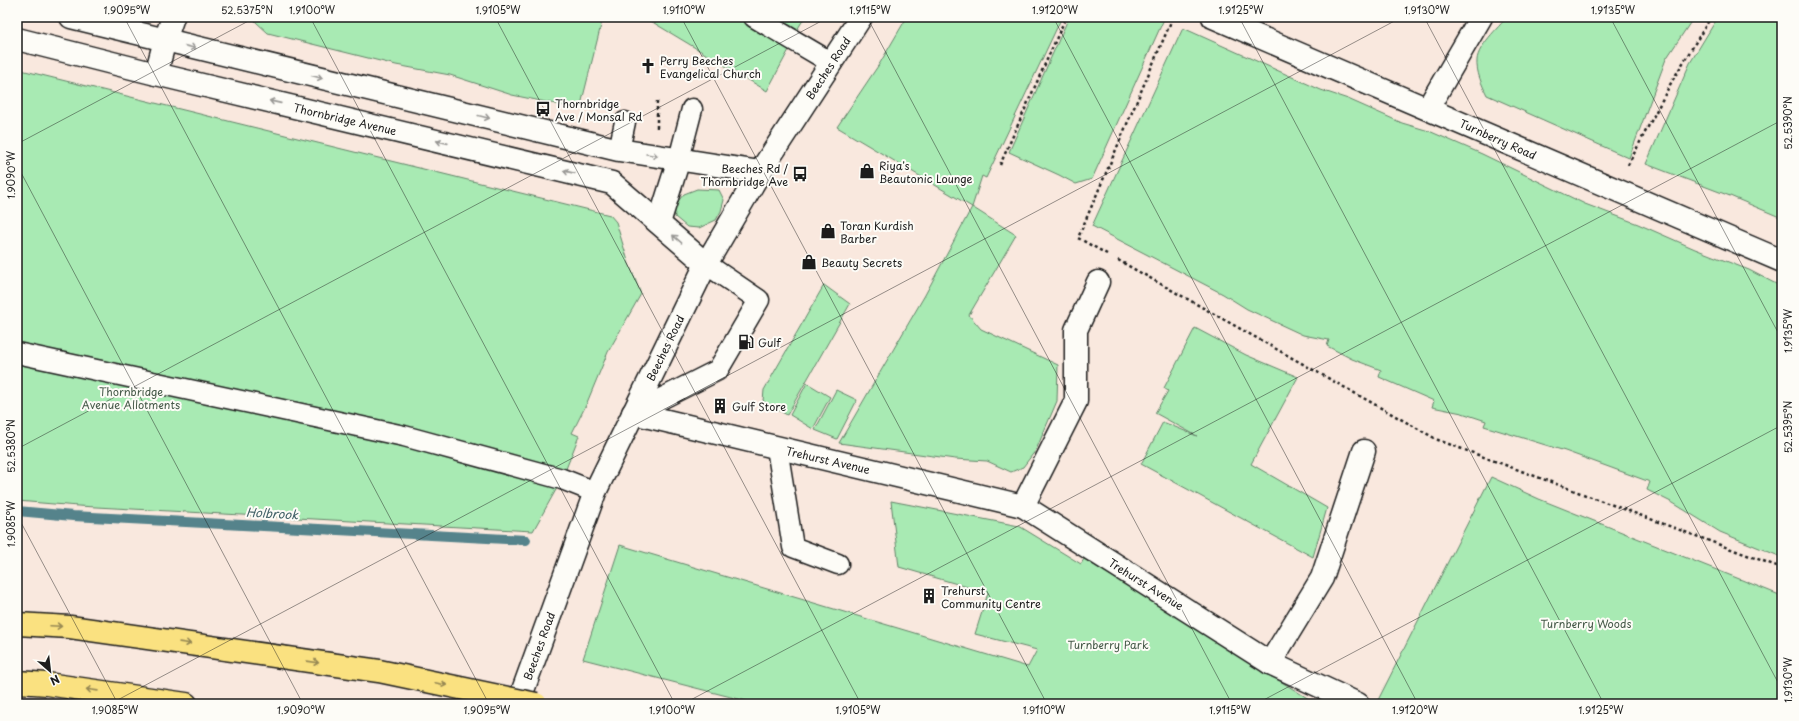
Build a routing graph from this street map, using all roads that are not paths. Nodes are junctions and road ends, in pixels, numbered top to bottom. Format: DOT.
graph roads {
  1 [pos="71,17"];
  2 [pos="174,17"];
  3 [pos="754,17"];
  4 [pos="861,17"];
  5 [pos="1214,17"];
  6 [pos="1481,17"];
  7 [pos="17,40"];
  8 [pos="164,40"];
  9 [pos="832,63"];
  10 [pos="156,74"];
  11 [pos="1428,108"];
  12 [pos="692,109"];
  13 [pos="625,122"];
  14 [pos="618,150"];
  15 [pos="679,159"];
  16 [pos="760,172"];
  17 [pos="659,223"];
  18 [pos="1782,261"];
  19 [pos="706,264"];
  20 [pos="1098,282"];
  21 [pos="17,354"];
  22 [pos="633,413"];
  23 [pos="777,448"];
  24 [pos="1364,451"];
  25 [pos="595,492"];
  26 [pos="1023,506"];
  27 [pos="838,564"];
  28 [pos="17,624"];
  29 [pos="1270,663"];
  30 [pos="17,682"];
  31 [pos="186,704"];
  32 [pos="518,704"];
  33 [pos="536,704"];
  34 [pos="1358,704"];
  1 -- 8 [label="street"];
  2 -- 8 [label="street"];
  3 -- 9 [label="lane"];
  4 -- 9 [label="street, Beeches Road"];
  5 -- 11 [label="street, Turnberry Road"];
  6 -- 11 [label="street"];
  7 -- 10 [label="street, Thornbridge Avenue"];
  8 -- 10 [label="street"];
  8 -- 14 [label="street, one-way"];
  9 -- 16 [label="street, Beeches Road"];
  17 -- 10 [label="street, Thornbridge Avenue, one-way"];
  11 -- 18 [label="street, Turnberry Road"];
  12 -- 15 [label="lane"];
  13 -- 14 [label="lane"];
  14 -- 15 [label="street, one-way"];
  15 -- 16 [label="street"];
  15 -- 17 [label="street"];
  16 -- 19 [label="street, Beeches Road"];
  19 -- 17 [label="street, Thornbridge Avenue, one-way"];
  19 -- 22 [label="street, Beeches Road"];
  19 -- 22 [label="lane"];
  20 -- 26 [label="street"];
  21 -- 25 [label="lane"];
  22 -- 23 [label="street, Trehurst Avenue"];
  22 -- 25 [label="street, Beeches Road"];
  23 -- 26 [label="street, Trehurst Avenue"];
  23 -- 27 [label="lane"];
  24 -- 29 [label="street"];
  25 -- 32 [label="street, Beeches Road"];
  26 -- 29 [label="street, Trehurst Avenue"];
  28 -- 33 [label="highway, one-way, bridge"];
  29 -- 34 [label="street, Trehurst Avenue"];
  31 -- 30 [label="highway, one-way"];
}
